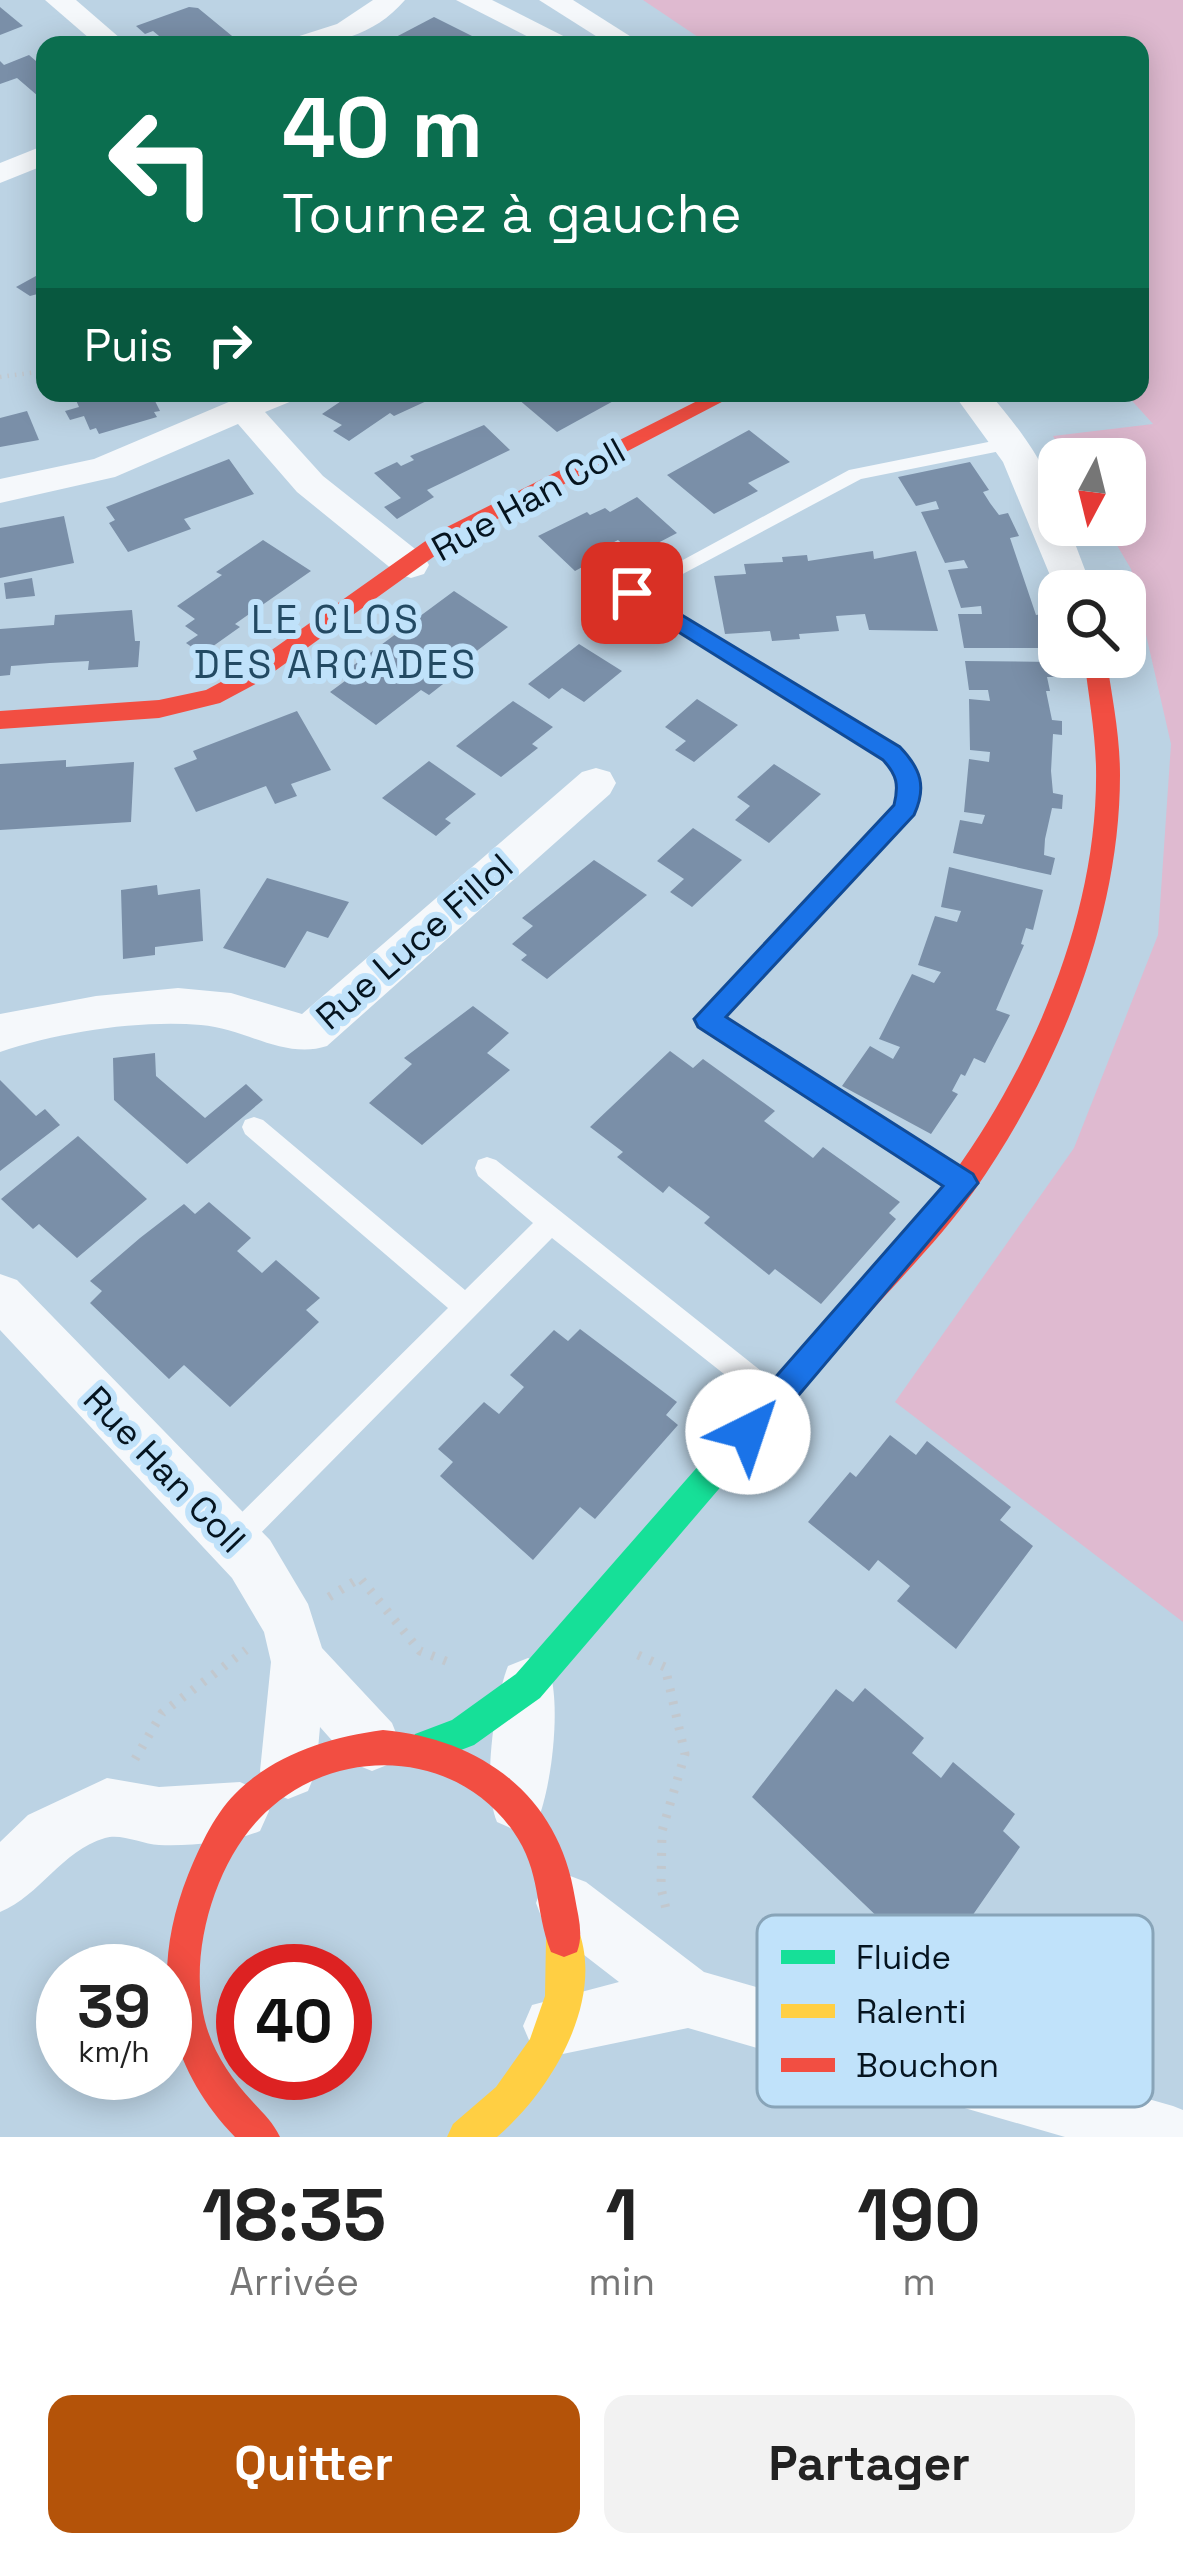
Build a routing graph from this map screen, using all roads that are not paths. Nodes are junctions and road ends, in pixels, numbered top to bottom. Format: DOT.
graph roads {
  1 [pos="59,0"];
  2 [pos="391,0"];
  3 [pos="470,0"];
  4 [pos="553,0"];
  5 [pos="103,36"];
  6 [pos="328,36"];
  7 [pos="548,36"];
  8 [pos="615,36"];
  9 [pos="36,158"];
  10 [pos="0,175"];
  11 [pos="261,402"];
  12 [pos="711,402"];
  13 [pos="978,402"];
  14 [pos="244,410"];
  15 [pos="1013,443"];
  16 [pos="0,491"];
  17 [pos="411,565"];
  18 [pos="1068,570"];
  19 [pos="1096,678"];
  20 [pos="0,720"];
  21 [pos="596,783"];
  22 [pos="0,1034"];
  23 [pos="254,1127"];
  24 [pos="487,1168"];
  25 [pos="963,1183"];
  26 [pos="551,1222"];
  27 [pos="0,1296"];
  28 [pos="466,1307"];
  29 [pos="776,1399"];
  30 [pos="233,1541"];
  31 [pos="298,1662"];
  32 [pos="528,1686"];
  33 [pos="372,1743"];
  34 [pos="427,1746"];
  35 [pos="288,1771"];
  36 [pos="517,1802"];
  37 [pos="240,1811"];
  38 [pos="159,1816"];
  39 [pos="0,1883"];
  40 [pos="190,1899"];
  41 [pos="565,1903"];
  42 [pos="688,1998"];
  43 [pos="757,2018"];
  44 [pos="554,2026"];
  45 [pos="1068,2107"];
  46 [pos="261,2137"];
  47 [pos="466,2137"];
  48 [pos="1173,2137"];
  1 -- 5 [label="street"];
  2 -- 6 [label="street"];
  3 -- 7 [label="street"];
  4 -- 8 [label="street"];
  9 -- 10 [label="street"];
  11 -- 14 [label="street"];
  12 -- 17 [label="street, Rue Han Coll"];
  13 -- 15 [label="street"];
  14 -- 16 [label="street"];
  14 -- 17 [label="street"];
  15 -- 18 [label="street"];
  15 -- 25 [label="lane"];
  17 -- 20 [label="street, Rue Han Coll"];
  19 -- 25 [label="street"];
  21 -- 22 [label="street, Rue Luce Fillol"];
  23 -- 28 [label="lane"];
  24 -- 26 [label="lane"];
  25 -- 29 [label="street"];
  26 -- 28 [label="lane"];
  26 -- 29 [label="lane"];
  27 -- 30 [label="street, Rue Han Coll"];
  28 -- 30 [label="lane"];
  29 -- 32 [label="street"];
  30 -- 31 [label="street, Rue Han Coll"];
  31 -- 33 [label="street, Rue Han Coll"];
  31 -- 35 [label="street, Rue Han Coll"];
  32 -- 34 [label="street"];
  32 -- 36 [label="street"];
  33 -- 34 [label="street"];
  33 -- 35 [label="street"];
  34 -- 36 [label="street"];
  35 -- 37 [label="street"];
  36 -- 41 [label="street"];
  37 -- 38 [label="street"];
  37 -- 40 [label="street"];
  38 -- 39 [label="street"];
  38 -- 40 [label="street"];
  40 -- 46 [label="street"];
  41 -- 42 [label="street"];
  41 -- 44 [label="street"];
  42 -- 43 [label="street"];
  42 -- 44 [label="street"];
  44 -- 47 [label="street"];
  45 -- 48 [label="street"];
}
